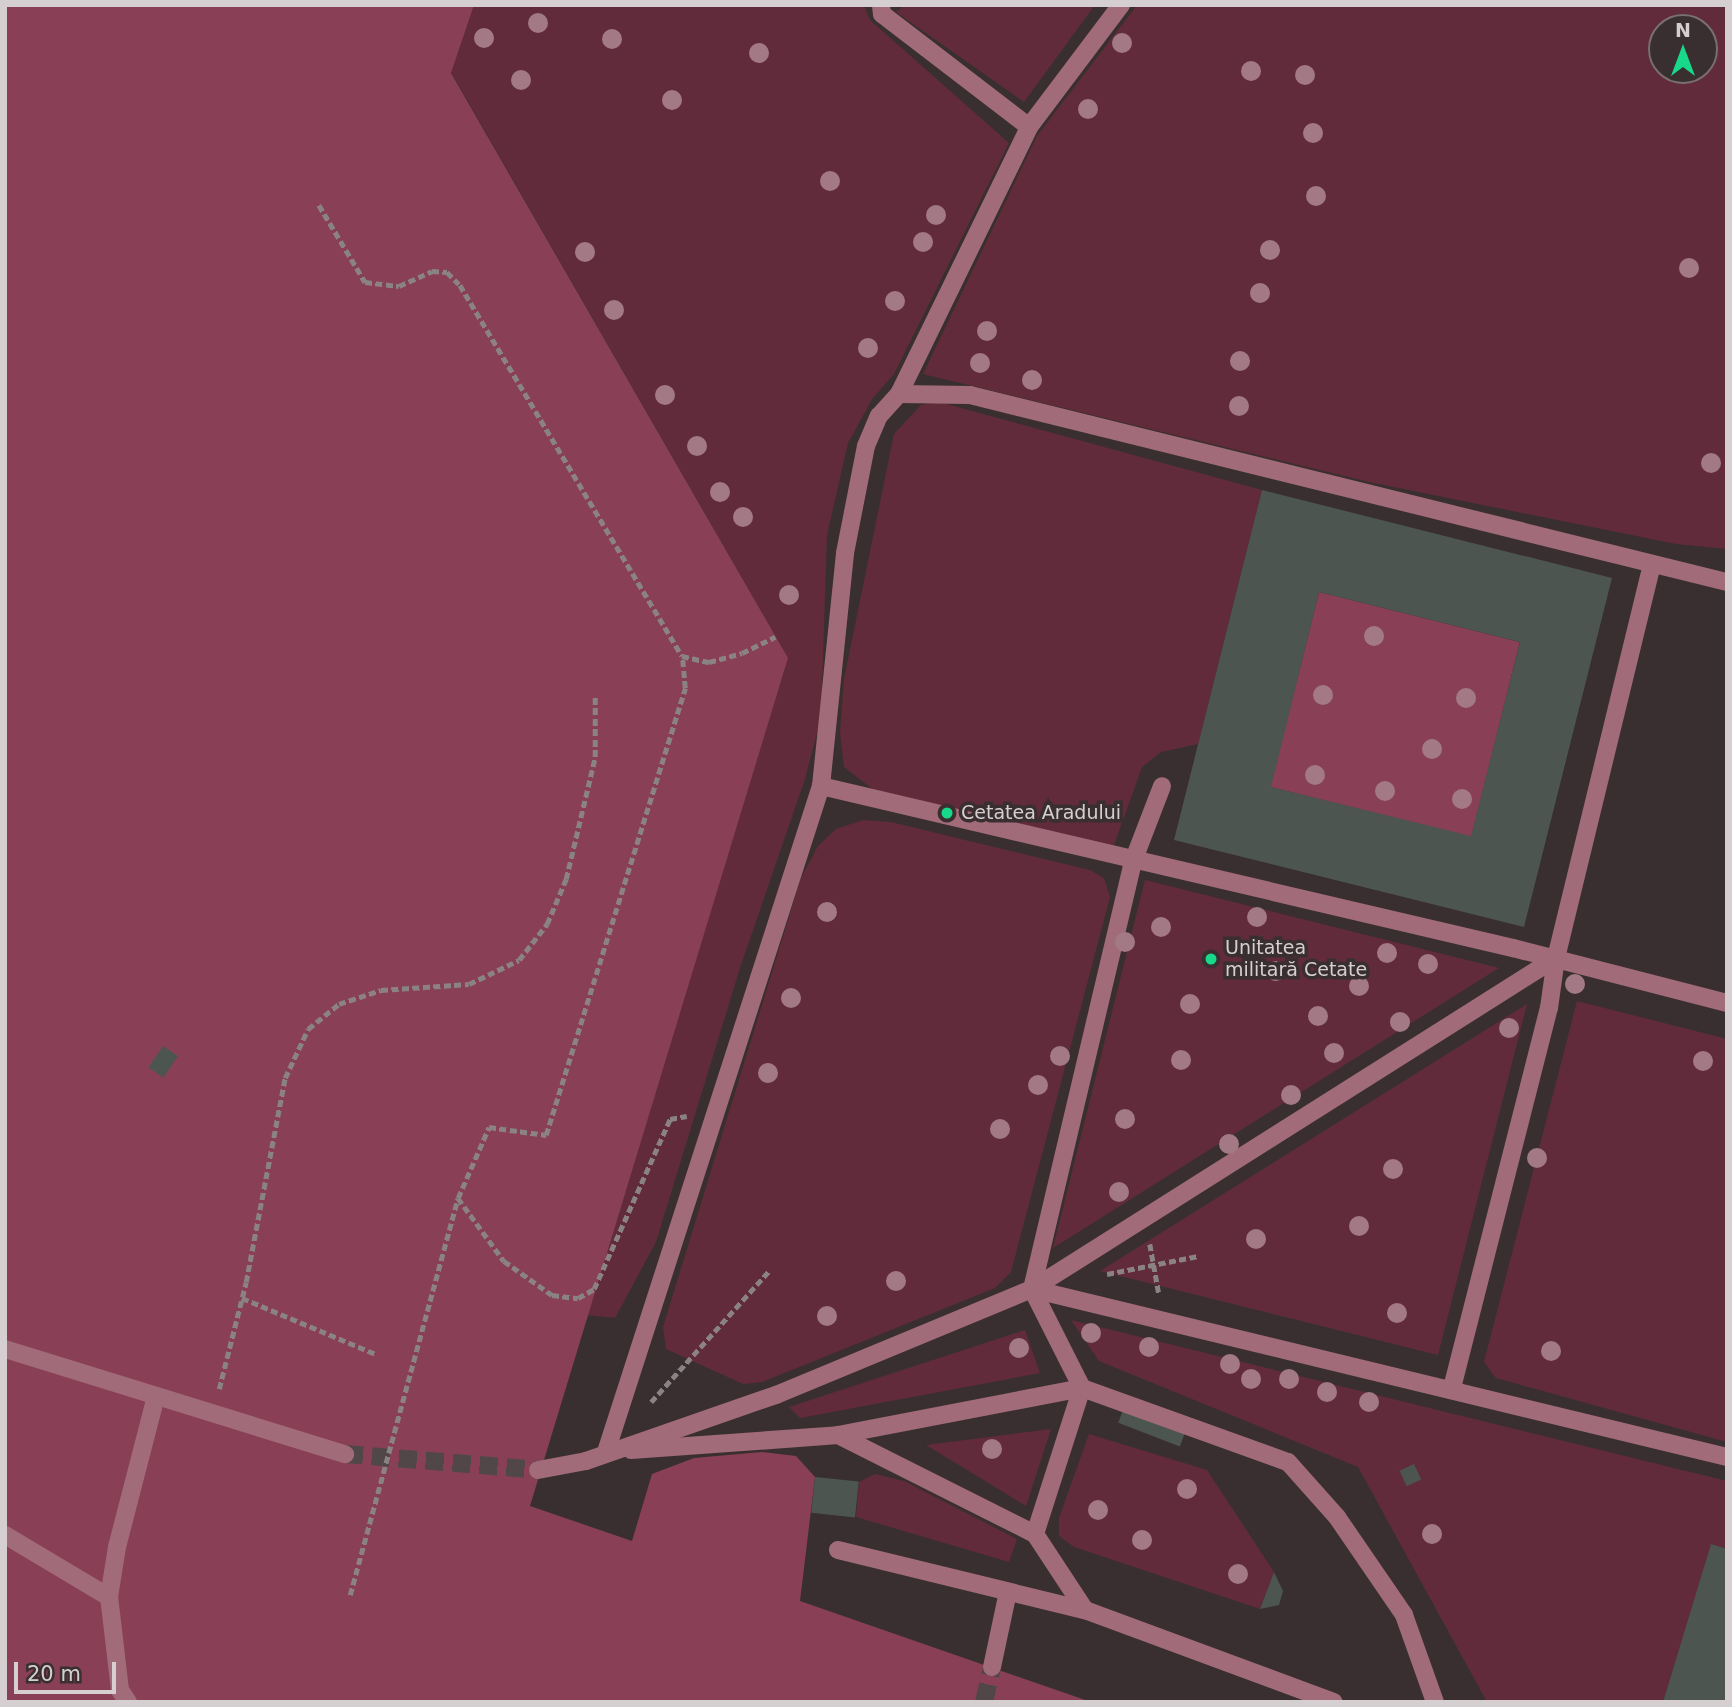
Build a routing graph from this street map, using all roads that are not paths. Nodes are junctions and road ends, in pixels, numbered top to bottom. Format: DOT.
graph roads {
  1 [pos="881,5"];
  2 [pos="1121,5"];
  3 [pos="1028,127"];
  4 [pos="899,394"];
  5 [pos="1652,565"];
  6 [pos="1727,582"];
  7 [pos="821,786"];
  8 [pos="1162,786"];
  9 [pos="1134,859"];
  10 [pos="1556,958"];
  11 [pos="1727,1003"];
  12 [pos="1032,1289"];
  13 [pos="5,1349"];
  14 [pos="1082,1388"];
  15 [pos="1452,1388"];
  16 [pos="156,1396"];
  17 [pos="838,1435"];
  18 [pos="606,1452"];
  19 [pos="345,1454"];
  20 [pos="1727,1457"];
  21 [pos="538,1470"];
  22 [pos="1035,1534"];
  23 [pos="5,1535"];
  24 [pos="838,1550"];
  25 [pos="1008,1592"];
  26 [pos="109,1597"];
  27 [pos="1085,1610"];
  28 [pos="992,1667"];
  29 [pos="128,1702"];
  30 [pos="1334,1702"];
  31 [pos="1434,1702"];
  1 -- 3 [label="lane"];
  2 -- 3 [label="lane"];
  3 -- 4 [label="lane"];
  4 -- 5 [label="lane"];
  4 -- 7 [label="lane"];
  5 -- 6 [label="lane"];
  5 -- 10 [label="lane"];
  7 -- 9 [label="lane"];
  7 -- 18 [label="lane"];
  8 -- 9 [label="lane"];
  9 -- 10 [label="lane"];
  9 -- 12 [label="lane"];
  10 -- 11 [label="lane"];
  10 -- 12 [label="lane"];
  10 -- 15 [label="lane"];
  12 -- 14 [label="lane"];
  12 -- 15 [label="lane"];
  12 -- 18 [label="lane"];
  13 -- 16 [label="lane"];
  14 -- 17 [label="lane"];
  14 -- 22 [label="lane"];
  14 -- 31 [label="lane"];
  15 -- 20 [label="lane"];
  16 -- 19 [label="lane"];
  16 -- 26 [label="lane"];
  17 -- 18 [label="lane"];
  17 -- 22 [label="lane"];
  18 -- 21 [label="lane"];
  22 -- 27 [label="lane"];
  23 -- 26 [label="lane"];
  24 -- 25 [label="lane"];
  25 -- 27 [label="lane"];
  25 -- 28 [label="lane"];
  26 -- 29 [label="lane"];
  27 -- 30 [label="lane"];
}
